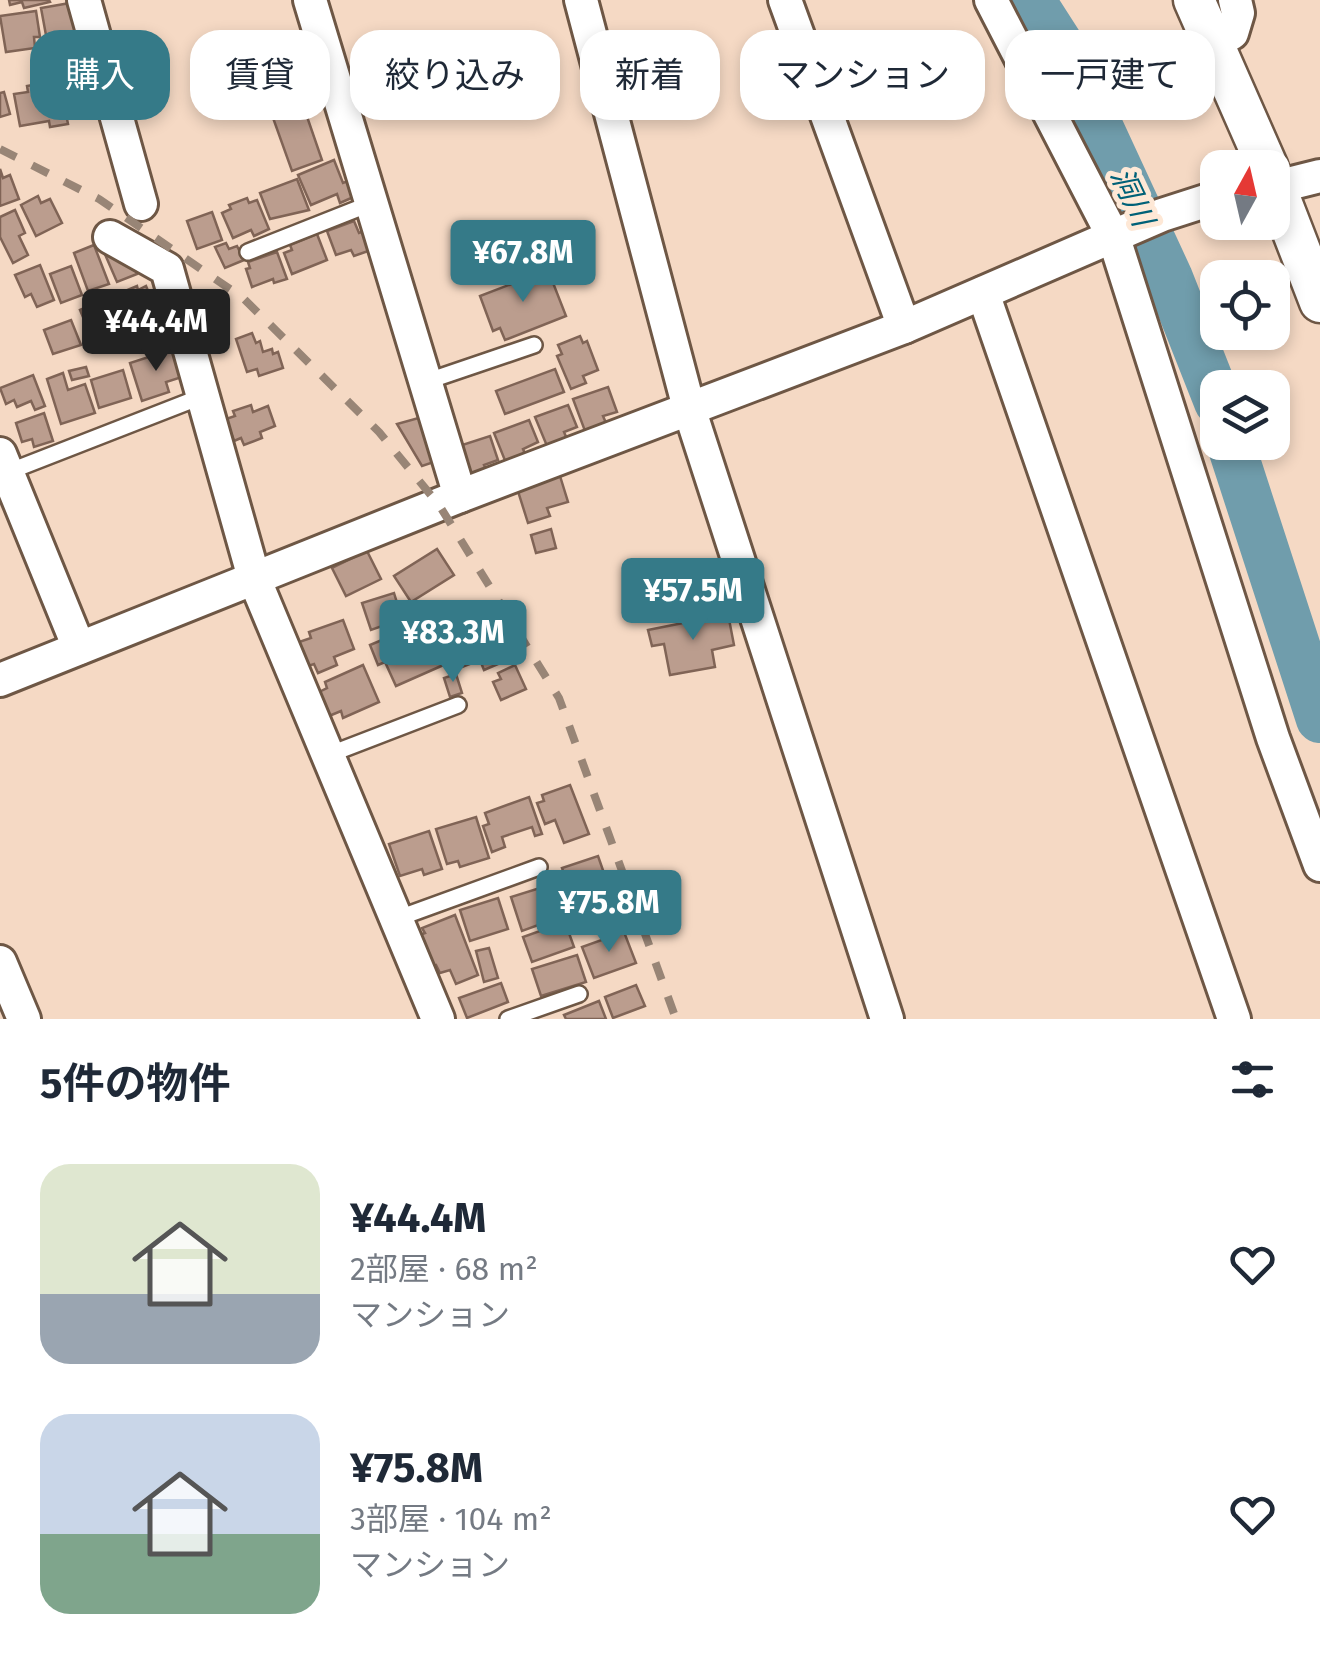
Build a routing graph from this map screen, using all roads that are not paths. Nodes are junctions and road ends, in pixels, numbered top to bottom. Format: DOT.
graph roads {
  1 [pos="84,0"];
  2 [pos="310,0"];
  3 [pos="580,0"];
  4 [pos="785,0"];
  5 [pos="991,0"];
  6 [pos="1194,0"];
  7 [pos="1236,0"];
  8 [pos="1207,30"];
  9 [pos="1215,42"];
  10 [pos="1215,48"];
  11 [pos="1260,150"];
  12 [pos="1320,176"];
  13 [pos="1290,177"];
  14 [pos="372,203"];
  15 [pos="1200,203"];
  16 [pos="141,204"];
  17 [pos="1290,224"];
  18 [pos="1119,235"];
  19 [pos="110,236"];
  20 [pos="248,252"];
  21 [pos="983,293"];
  22 [pos="1320,302"];
  23 [pos="904,326"];
  24 [pos="534,345"];
  25 [pos="425,382"];
  26 [pos="203,396"];
  27 [pos="690,408"];
  28 [pos="4,463"];
  29 [pos="460,496"];
  30 [pos="254,578"];
  31 [pos="78,648"];
  32 [pos="0,680"];
  33 [pos="458,705"];
  34 [pos="328,755"];
  35 [pos="1320,865"];
  36 [pos="539,867"];
  37 [pos="396,919"];
  38 [pos="0,962"];
  39 [pos="579,994"];
  40 [pos="24,1019"];
  41 [pos="438,1019"];
  42 [pos="508,1019"];
  43 [pos="887,1019"];
  44 [pos="1234,1019"];
  1 -- 16 [label="street"];
  2 -- 14 [label="street"];
  3 -- 27 [label="street"];
  4 -- 23 [label="street"];
  5 -- 18 [label="street"];
  6 -- 8 [label="street"];
  7 -- 9 [label="street"];
  10 -- 11 [label="street"];
  12 -- 13 [label="street"];
  14 -- 20 [label="lane"];
  14 -- 25 [label="street"];
  15 -- 18 [label="street"];
  17 -- 22 [label="street"];
  18 -- 21 [label="street"];
  18 -- 35 [label="street"];
  19 -- 26 [label="street"];
  21 -- 23 [label="street"];
  21 -- 44 [label="street"];
  23 -- 27 [label="street"];
  24 -- 25 [label="lane"];
  25 -- 29 [label="street"];
  26 -- 28 [label="lane"];
  26 -- 30 [label="street"];
  27 -- 29 [label="street"];
  27 -- 43 [label="street"];
  28 -- 31 [label="street"];
  29 -- 30 [label="street"];
  30 -- 31 [label="street"];
  30 -- 34 [label="street"];
  31 -- 32 [label="street"];
  33 -- 34 [label="lane"];
  34 -- 37 [label="street"];
  36 -- 37 [label="lane"];
  37 -- 41 [label="street"];
  38 -- 40 [label="street"];
  39 -- 42 [label="lane"];
}
